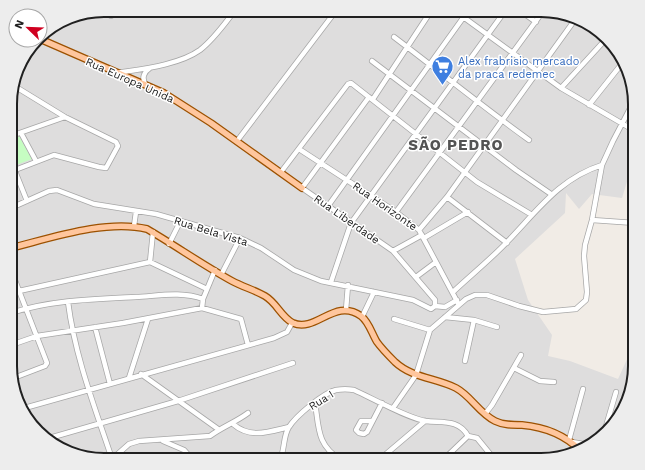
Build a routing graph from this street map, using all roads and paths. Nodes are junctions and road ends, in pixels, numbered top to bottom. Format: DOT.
graph roads {
  1 [pos="230,17"];
  2 [pos="331,17"];
  3 [pos="427,17"];
  4 [pos="464,17"];
  5 [pos="501,17"];
  6 [pos="529,17"];
  7 [pos="539,17"];
  8 [pos="536,22"];
  9 [pos="572,23"];
  10 [pos="488,34"];
  11 [pos="394,37"];
  12 [pos="602,43"];
  13 [pos="48,44"];
  14 [pos="407,47"];
  15 [pos="512,52"];
  16 [pos="372,61"];
  17 [pos="429,63"];
  18 [pos="150,67"];
  19 [pos="619,67"];
  20 [pos="537,72"];
  21 [pos="116,73"];
  22 [pos="389,73"];
  23 [pos="453,83"];
  24 [pos="147,86"];
  25 [pos="561,88"];
  26 [pos="19,89"];
  27 [pos="412,90"];
  28 [pos="371,98"];
  29 [pos="476,102"];
  30 [pos="588,105"];
  31 [pos="435,108"];
  32 [pos="628,112"];
  33 [pos="392,116"];
  34 [pos="65,117"];
  35 [pos="502,120"];
  36 [pos="621,124"];
  37 [pos="459,126"];
  38 [pos="628,127"];
  39 [pos="21,133"];
  40 [pos="416,133"];
  41 [pos="17,134"];
  42 [pos="529,140"];
  43 [pos="237,141"];
  44 [pos="484,146"];
  45 [pos="299,149"];
  46 [pos="441,152"];
  47 [pos="36,161"];
  48 [pos="320,164"];
  49 [pos="602,165"];
  50 [pos="17,169"];
  51 [pos="465,171"];
  52 [pos="281,172"];
  53 [pos="17,175"];
  54 [pos="346,179"];
  55 [pos="302,188"];
  56 [pos="552,194"];
  57 [pos="370,195"];
  58 [pos="448,197"];
  59 [pos="27,201"];
  60 [pos="17,205"];
  61 [pos="328,206"];
  62 [pos="136,212"];
  63 [pos="396,212"];
  64 [pos="468,212"];
  65 [pos="532,215"];
  66 [pos="592,220"];
  67 [pos="180,222"];
  68 [pos="351,223"];
  69 [pos="628,223"];
  70 [pos="134,226"];
  71 [pos="419,230"];
  72 [pos="153,232"];
  73 [pos="423,236"];
  74 [pos="240,238"];
  75 [pos="507,243"];
  76 [pos="169,244"];
  77 [pos="17,247"];
  78 [pos="393,251"];
  79 [pos="150,262"];
  80 [pos="436,262"];
  81 [pos="215,270"];
  82 [pos="222,274"];
  83 [pos="416,277"];
  84 [pos="330,282"];
  85 [pos="348,285"];
  86 [pos="17,286"];
  87 [pos="207,289"];
  88 [pos="19,291"];
  89 [pos="374,292"];
  90 [pos="453,292"];
  91 [pos="203,299"];
  92 [pos="457,300"];
  93 [pos="68,302"];
  94 [pos="459,305"];
  95 [pos="435,306"];
  96 [pos="26,308"];
  97 [pos="202,308"];
  98 [pos="346,310"];
  99 [pos="17,311"];
  100 [pos="362,317"];
  101 [pos="445,317"];
  102 [pos="148,319"];
  103 [pos="394,319"];
  104 [pos="474,320"];
  105 [pos="292,322"];
  106 [pos="95,327"];
  107 [pos="497,327"];
  108 [pos="72,330"];
  109 [pos="430,330"];
  110 [pos="37,336"];
  111 [pos="17,344"];
  112 [pos="248,345"];
  113 [pos="521,355"];
  114 [pos="465,361"];
  115 [pos="293,363"];
  116 [pos="514,368"];
  117 [pos="141,374"];
  118 [pos="416,375"];
  119 [pos="18,376"];
  120 [pos="129,378"];
  121 [pos="554,382"];
  122 [pos="110,384"];
  123 [pos="583,389"];
  124 [pos="89,390"];
  125 [pos="616,392"];
  126 [pos="178,401"];
  127 [pos="315,402"];
  128 [pos="382,403"];
  129 [pos="28,407"];
  130 [pos="393,408"];
  131 [pos="248,413"];
  132 [pos="485,414"];
  133 [pos="372,421"];
  134 [pos="425,421"];
  135 [pos="607,422"];
  136 [pos="100,423"];
  137 [pos="233,424"];
  138 [pos="289,427"];
  139 [pos="218,429"];
  140 [pos="468,436"];
  141 [pos="54,437"];
  142 [pos="161,440"];
  143 [pos="570,441"];
  144 [pos="580,443"];
  145 [pos="575,446"];
  146 [pos="109,453"];
  147 [pos="119,453"];
  148 [pos="187,453"];
  149 [pos="282,453"];
  150 [pos="331,453"];
  151 [pos="387,453"];
  152 [pos="450,453"];
  153 [pos="489,453"];
  1 -- 18 [label="street"];
  2 -- 43 [label="street"];
  3 -- 14 [label="street"];
  4 -- 10 [label="street"];
  4 -- 17 [label="street"];
  5 -- 10 [label="street"];
  6 -- 8 [label="street"];
  7 -- 8 [label="street"];
  8 -- 15 [label="street"];
  9 -- 20 [label="street"];
  10 -- 15 [label="street"];
  10 -- 23 [label="street"];
  11 -- 14 [label="street"];
  12 -- 25 [label="street"];
  13 -- 21 [label="main road, Rua Europa Unida"];
  14 -- 17 [label="street"];
  14 -- 22 [label="street"];
  15 -- 20 [label="street"];
  15 -- 29 [label="street"];
  16 -- 22 [label="street"];
  17 -- 23 [label="street"];
  17 -- 27 [label="street"];
  18 -- 21 [label="street"];
  18 -- 24 [label="street"];
  19 -- 30 [label="street"];
  20 -- 25 [label="street"];
  20 -- 35 [label="street"];
  21 -- 24 [label="main road, Rua Europa Unida"];
  22 -- 27 [label="street"];
  22 -- 28 [label="street"];
  23 -- 29 [label="street"];
  23 -- 31 [label="street"];
  24 -- 43 [label="main road, Rua Europa Unida"];
  25 -- 30 [label="street"];
  26 -- 34 [label="street"];
  27 -- 31 [label="street"];
  27 -- 33 [label="street"];
  28 -- 33 [label="street"];
  28 -- 45 [label="street"];
  28 -- 48 [label="street"];
  29 -- 35 [label="street"];
  29 -- 37 [label="street"];
  30 -- 36 [label="street"];
  31 -- 37 [label="street"];
  31 -- 40 [label="street"];
  32 -- 36 [label="street"];
  33 -- 40 [label="street"];
  33 -- 54 [label="street"];
  34 -- 39 [label="street"];
  34 -- 47 [label="street"];
  35 -- 42 [label="street"];
  35 -- 44 [label="street"];
  36 -- 38 [label="street"];
  36 -- 49 [label="street"];
  37 -- 44 [label="street"];
  37 -- 46 [label="street"];
  39 -- 41 [label="street"];
  39 -- 47 [label="street"];
  40 -- 46 [label="street"];
  40 -- 57 [label="street"];
  43 -- 52 [label="main road, Rua Liberdade"];
  44 -- 51 [label="street"];
  44 -- 56 [label="street"];
  45 -- 48 [label="street, Rua Horizonte"];
  45 -- 52 [label="street"];
  46 -- 51 [label="street"];
  46 -- 63 [label="street"];
  47 -- 50 [label="street"];
  48 -- 54 [label="street, Rua Horizonte"];
  48 -- 55 [label="street"];
  49 -- 56 [label="street"];
  49 -- 66 [label="street"];
  51 -- 58 [label="street"];
  51 -- 65 [label="street"];
  52 -- 55 [label="main road, Rua Liberdade"];
  53 -- 59 [label="street"];
  54 -- 57 [label="street, Rua Horizonte"];
  54 -- 61 [label="street"];
  55 -- 61 [label="street, Rua Liberdade"];
  56 -- 65 [label="street"];
  57 -- 63 [label="street, Rua Horizonte"];
  57 -- 68 [label="street"];
  58 -- 64 [label="street"];
  58 -- 71 [label="street"];
  59 -- 60 [label="street, Rua Bela Vista"];
  59 -- 62 [label="street, Rua Bela Vista"];
  61 -- 68 [label="street, Rua Liberdade"];
  62 -- 67 [label="street, Rua Bela Vista"];
  62 -- 70 [label="street"];
  63 -- 71 [label="street, Rua Horizonte"];
  64 -- 73 [label="street"];
  64 -- 75 [label="street"];
  65 -- 75 [label="street"];
  66 -- 69 [label="street"];
  66 -- 94 [label="street"];
  67 -- 74 [label="street, Rua Bela Vista"];
  67 -- 76 [label="street"];
  68 -- 78 [label="street, Rua Liberdade"];
  68 -- 84 [label="street"];
  70 -- 72 [label="main road"];
  70 -- 77 [label="main road"];
  71 -- 73 [label="street, Rua Horizonte"];
  72 -- 76 [label="main road"];
  72 -- 79 [label="street"];
  73 -- 78 [label="street"];
  73 -- 80 [label="street, Rua Horizonte"];
  74 -- 82 [label="street"];
  74 -- 84 [label="street, Rua Bela Vista"];
  75 -- 90 [label="street"];
  76 -- 81 [label="main road"];
  78 -- 83 [label="street, Rua Liberdade"];
  79 -- 87 [label="street"];
  79 -- 88 [label="street"];
  80 -- 83 [label="street"];
  80 -- 90 [label="street, Rua Horizonte"];
  81 -- 82 [label="main road"];
  81 -- 87 [label="street"];
  82 -- 105 [label="main road"];
  83 -- 95 [label="street, Rua Liberdade"];
  84 -- 85 [label="street, Rua Bela Vista"];
  85 -- 89 [label="street, Rua Bela Vista"];
  85 -- 98 [label="street"];
  86 -- 88 [label="street"];
  87 -- 91 [label="street"];
  88 -- 96 [label="street"];
  89 -- 95 [label="street, Rua Bela Vista"];
  89 -- 100 [label="street"];
  90 -- 92 [label="street, Rua Horizonte"];
  91 -- 93 [label="street"];
  91 -- 97 [label="street"];
  92 -- 94 [label="street, Rua Horizonte"];
  92 -- 95 [label="street"];
  93 -- 96 [label="street"];
  93 -- 108 [label="street"];
  94 -- 101 [label="street"];
  96 -- 99 [label="street"];
  96 -- 110 [label="street"];
  97 -- 102 [label="street"];
  97 -- 112 [label="street"];
  98 -- 100 [label="main road"];
  98 -- 105 [label="main road"];
  100 -- 118 [label="main road"];
  101 -- 104 [label="street"];
  101 -- 109 [label="street"];
  102 -- 106 [label="street"];
  102 -- 120 [label="street"];
  103 -- 109 [label="street"];
  104 -- 107 [label="street"];
  104 -- 114 [label="street"];
  105 -- 112 [label="street"];
  106 -- 108 [label="street"];
  106 -- 122 [label="street"];
  108 -- 110 [label="street"];
  108 -- 124 [label="street"];
  109 -- 118 [label="street"];
  110 -- 111 [label="street"];
  110 -- 119 [label="street"];
  112 -- 117 [label="street"];
  113 -- 116 [label="street"];
  115 -- 126 [label="street"];
  116 -- 121 [label="street"];
  116 -- 132 [label="street"];
  117 -- 120 [label="street"];
  117 -- 126 [label="street"];
  118 -- 130 [label="street"];
  118 -- 132 [label="main road"];
  120 -- 122 [label="street"];
  122 -- 124 [label="street"];
  123 -- 143 [label="street"];
  124 -- 129 [label="street"];
  124 -- 136 [label="street"];
  125 -- 135 [label="street"];
  126 -- 136 [label="street"];
  126 -- 139 [label="street"];
  127 -- 128 [label="street, Rua I"];
  127 -- 138 [label="street, Rua I"];
  127 -- 150 [label="street"];
  128 -- 130 [label="street, Rua I"];
  128 -- 133 [label="street"];
  130 -- 134 [label="street, Rua I"];
  131 -- 137 [label="street"];
  132 -- 143 [label="main road"];
  134 -- 140 [label="street, Rua I"];
  134 -- 151 [label="street"];
  136 -- 141 [label="street"];
  136 -- 146 [label="street"];
  137 -- 138 [label="street"];
  137 -- 139 [label="street"];
  138 -- 149 [label="street"];
  139 -- 142 [label="street"];
  140 -- 152 [label="street"];
  140 -- 153 [label="street, Rua I"];
  142 -- 147 [label="street"];
  142 -- 148 [label="street"];
  143 -- 144 [label="street"];
  143 -- 145 [label="main road"];
}
